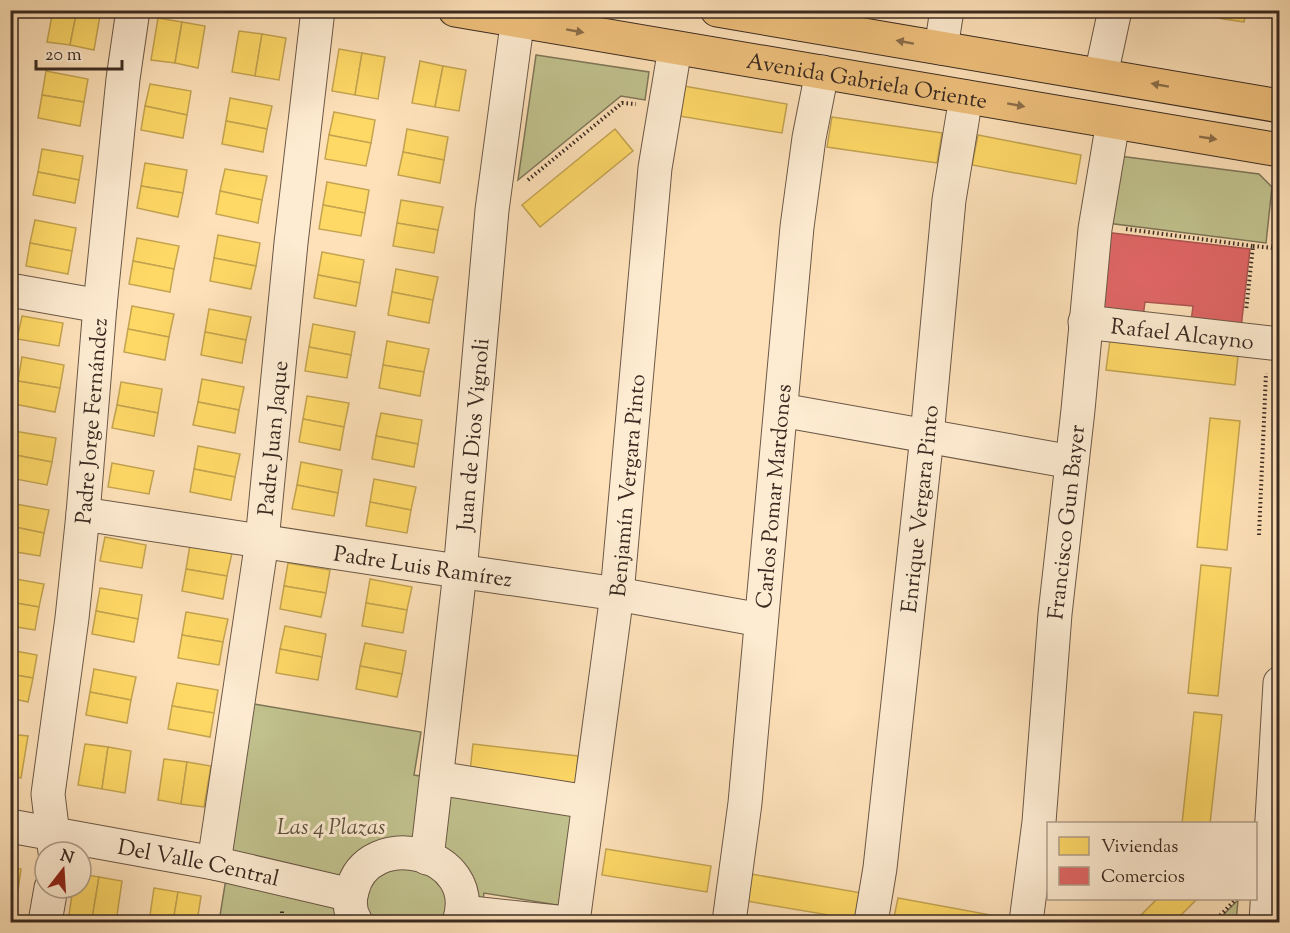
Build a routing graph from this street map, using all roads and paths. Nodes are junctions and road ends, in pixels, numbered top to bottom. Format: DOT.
graph roads {
  1 [pos="133,10"];
  2 [pos="318,10"];
  3 [pos="455,10"];
  4 [pos="717,10"];
  5 [pos="947,10"];
  6 [pos="1115,10"];
  7 [pos="518,16"];
  8 [pos="778,16"];
  9 [pos="675,48"];
  10 [pos="941,48"];
  11 [pos="822,72"];
  12 [pos="1101,75"];
  13 [pos="966,97"];
  14 [pos="1280,106"];
  15 [pos="664,108"];
  16 [pos="1113,122"];
  17 [pos="1279,166"];
  18 [pos="492,210"];
  19 [pos="1253,246"];
  20 [pos="10,290"];
  21 [pos="100,306"];
  22 [pos="1085,322"];
  23 [pos="1280,344"];
  24 [pos="781,410"];
  25 [pos="927,436"];
  26 [pos="1072,462"];
  27 [pos="83,514"];
  28 [pos="262,541"];
  29 [pos="460,572"];
  30 [pos="617,594"];
  31 [pos="761,620"];
  32 [pos="1280,683"];
  33 [pos="1277,757"];
  34 [pos="437,778"];
  35 [pos="588,802"];
  36 [pos="10,826"];
  37 [pos="46,840"];
  38 [pos="54,840"];
  39 [pos="93,848"];
  40 [pos="428,858"];
  41 [pos="214,863"];
  42 [pos="49,900"];
  43 [pos="1235,900"];
  44 [pos="353,909"];
  45 [pos="461,917"];
  46 [pos="45,922"];
  47 [pos="556,922"];
  48 [pos="573,922"];
  49 [pos="729,922"];
  50 [pos="871,922"];
  51 [pos="1026,922"];
  52 [pos="1214,922"];
  53 [pos="1266,922"];
  1 -- 21 [label="street, Padre Jorge Fernández"];
  2 -- 28 [label="street, Padre Juan Jaque"];
  3 -- 7 [label="main road, Avenida Gabriela Oriente"];
  4 -- 8 [label="main road, Avenida Gabriela Oriente"];
  5 -- 10 [label="street"];
  6 -- 12 [label="street"];
  7 -- 9 [label="main road, Avenida Gabriela Oriente, one-way"];
  7 -- 18 [label="street, Juan de Dios Vignoli"];
  10 -- 8 [label="main road, Avenida Gabriela Oriente, one-way"];
  9 -- 11 [label="main road, Avenida Gabriela Oriente"];
  9 -- 15 [label="street, Benjamín Vergara Pinto"];
  10 -- 12 [label="main road, Avenida Gabriela Oriente"];
  11 -- 13 [label="main road, Avenida Gabriela Oriente"];
  11 -- 24 [label="street, Carlos Pomar Mardones"];
  14 -- 12 [label="main road, Avenida Gabriela Oriente, one-way"];
  13 -- 16 [label="main road, Avenida Gabriela Oriente, one-way"];
  13 -- 25 [label="street, Enrique Vergara Pinto"];
  15 -- 18 [label="path"];
  15 -- 30 [label="street, Benjamín Vergara Pinto"];
  16 -- 17 [label="main road, Avenida Gabriela Oriente, one-way"];
  16 -- 22 [label="street, Francisco Gun Bayer"];
  17 -- 19 [label="path"];
  18 -- 29 [label="street, Juan de Dios Vignoli"];
  20 -- 21 [label="street"];
  21 -- 27 [label="street, Padre Jorge Fernández"];
  22 -- 23 [label="street, Rafael Alcayno"];
  22 -- 26 [label="street, Francisco Gun Bayer"];
  24 -- 25 [label="street"];
  24 -- 31 [label="street, Carlos Pomar Mardones"];
  25 -- 26 [label="street"];
  25 -- 50 [label="street, Enrique Vergara Pinto"];
  26 -- 51 [label="street, Francisco Gun Bayer"];
  27 -- 28 [label="street, Padre Luis Ramírez"];
  27 -- 38 [label="street, Padre Jorge Fernández"];
  28 -- 29 [label="street, Padre Luis Ramírez"];
  28 -- 41 [label="street, Padre Juan Jaque"];
  29 -- 30 [label="street, Padre Luis Ramírez"];
  29 -- 34 [label="street, Juan de Dios Vignoli"];
  30 -- 31 [label="street, Padre Luis Ramírez"];
  30 -- 35 [label="street, Benjamín Vergara Pinto"];
  31 -- 49 [label="street, Carlos Pomar Mardones"];
  32 -- 33 [label="street"];
  33 -- 53 [label="street"];
  34 -- 35 [label="street"];
  34 -- 40 [label="street, Juan de Dios Vignoli"];
  35 -- 48 [label="street, Benjamín Vergara Pinto"];
  36 -- 37 [label="street, Del Valle Central"];
  39 -- 41 [label="street, Del Valle Central"];
  40 -- 44 [label="street"];
  40 -- 45 [label="street"];
  41 -- 44 [label="street, Del Valle Central"];
  42 -- 46 [label="street"];
  43 -- 52 [label="path"];
  45 -- 47 [label="street"];
}
